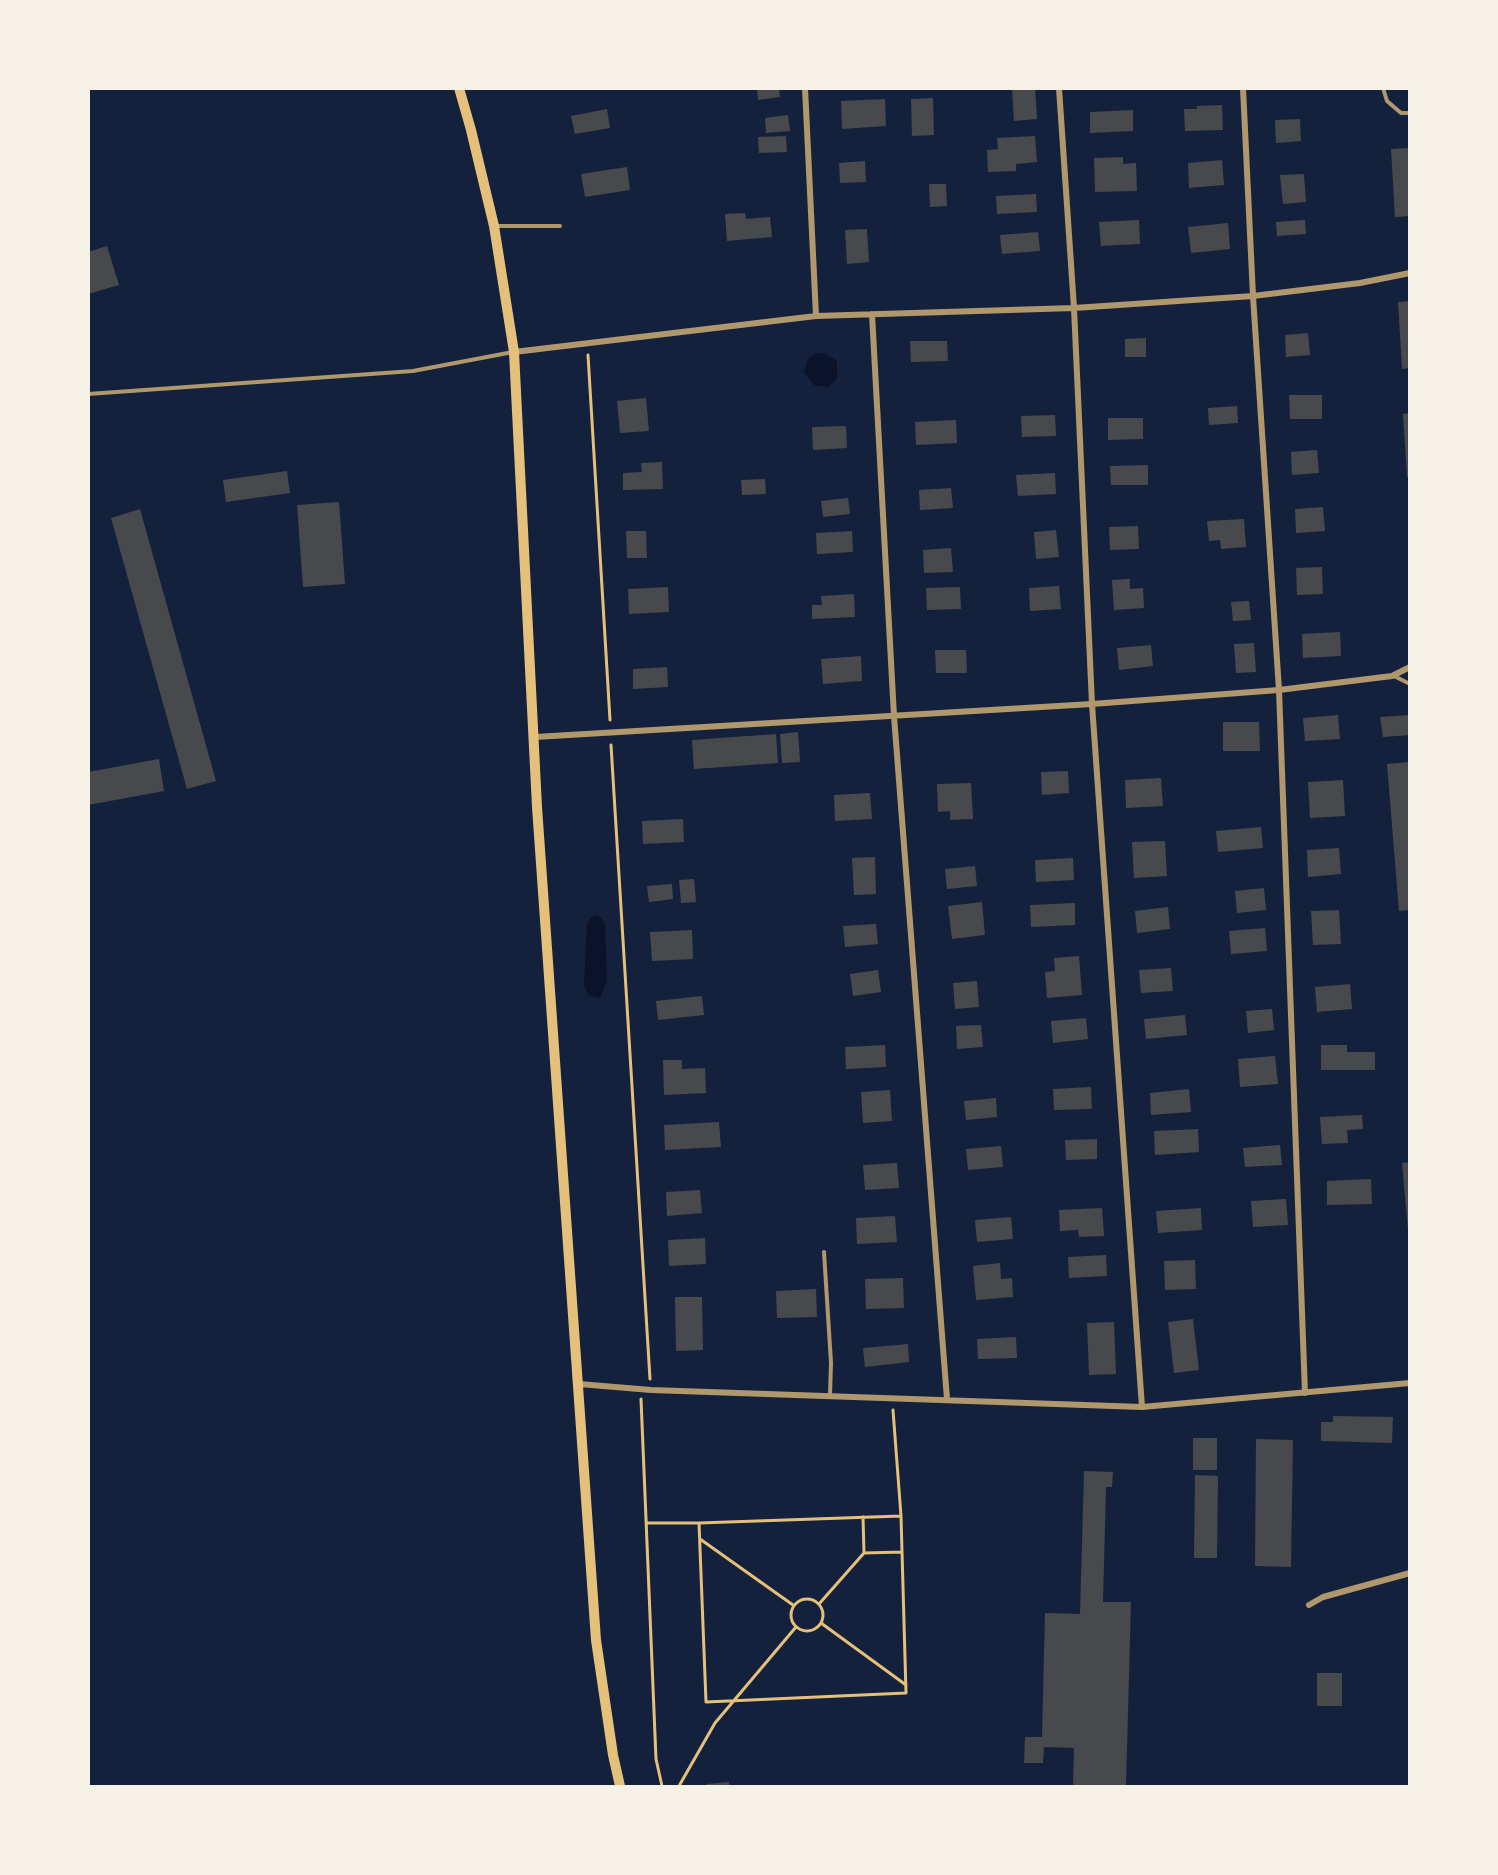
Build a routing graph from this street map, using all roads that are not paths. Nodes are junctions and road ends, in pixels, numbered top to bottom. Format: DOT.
graph roads {
  1 [pos="459,88"];
  2 [pos="1059,88"];
  3 [pos="1243,88"];
  4 [pos="1383,88"];
  5 [pos="805,89"];
  6 [pos="1410,113"];
  7 [pos="494,226"];
  8 [pos="560,226"];
  9 [pos="1410,273"];
  10 [pos="1253,296"];
  11 [pos="1074,308"];
  12 [pos="872,314"];
  13 [pos="816,316"];
  14 [pos="513,352"];
  15 [pos="88,394"];
  16 [pos="1410,667"];
  17 [pos="1392,676"];
  18 [pos="1410,684"];
  19 [pos="1279,690"];
  20 [pos="1092,704"];
  21 [pos="894,716"];
  22 [pos="535,737"];
  23 [pos="824,1252"];
  24 [pos="1410,1383"];
  25 [pos="579,1384"];
  26 [pos="1305,1392"];
  27 [pos="830,1395"];
  28 [pos="947,1399"];
  29 [pos="1142,1407"];
  30 [pos="1410,1573"];
  31 [pos="1309,1605"];
  32 [pos="620,1786"];
  1 -- 7 [label="main road"];
  2 -- 11 [label="street"];
  3 -- 10 [label="street"];
  4 -- 6 [label="lane"];
  5 -- 13 [label="street"];
  7 -- 8 [label="lane"];
  7 -- 14 [label="main road"];
  9 -- 10 [label="street"];
  10 -- 11 [label="street"];
  10 -- 19 [label="street"];
  11 -- 12 [label="street"];
  11 -- 20 [label="street"];
  12 -- 13 [label="street"];
  12 -- 21 [label="street"];
  13 -- 14 [label="street"];
  14 -- 15 [label="lane"];
  14 -- 22 [label="main road"];
  16 -- 17 [label="street"];
  17 -- 18 [label="lane"];
  17 -- 19 [label="street"];
  19 -- 20 [label="street"];
  19 -- 26 [label="street"];
  20 -- 21 [label="street"];
  20 -- 29 [label="street"];
  21 -- 22 [label="street"];
  21 -- 28 [label="street"];
  22 -- 25 [label="main road"];
  23 -- 27 [label="lane"];
  24 -- 26 [label="street"];
  25 -- 27 [label="street"];
  25 -- 32 [label="main road"];
  26 -- 29 [label="street"];
  27 -- 28 [label="street"];
  28 -- 29 [label="street"];
  30 -- 31 [label="street"];
}
